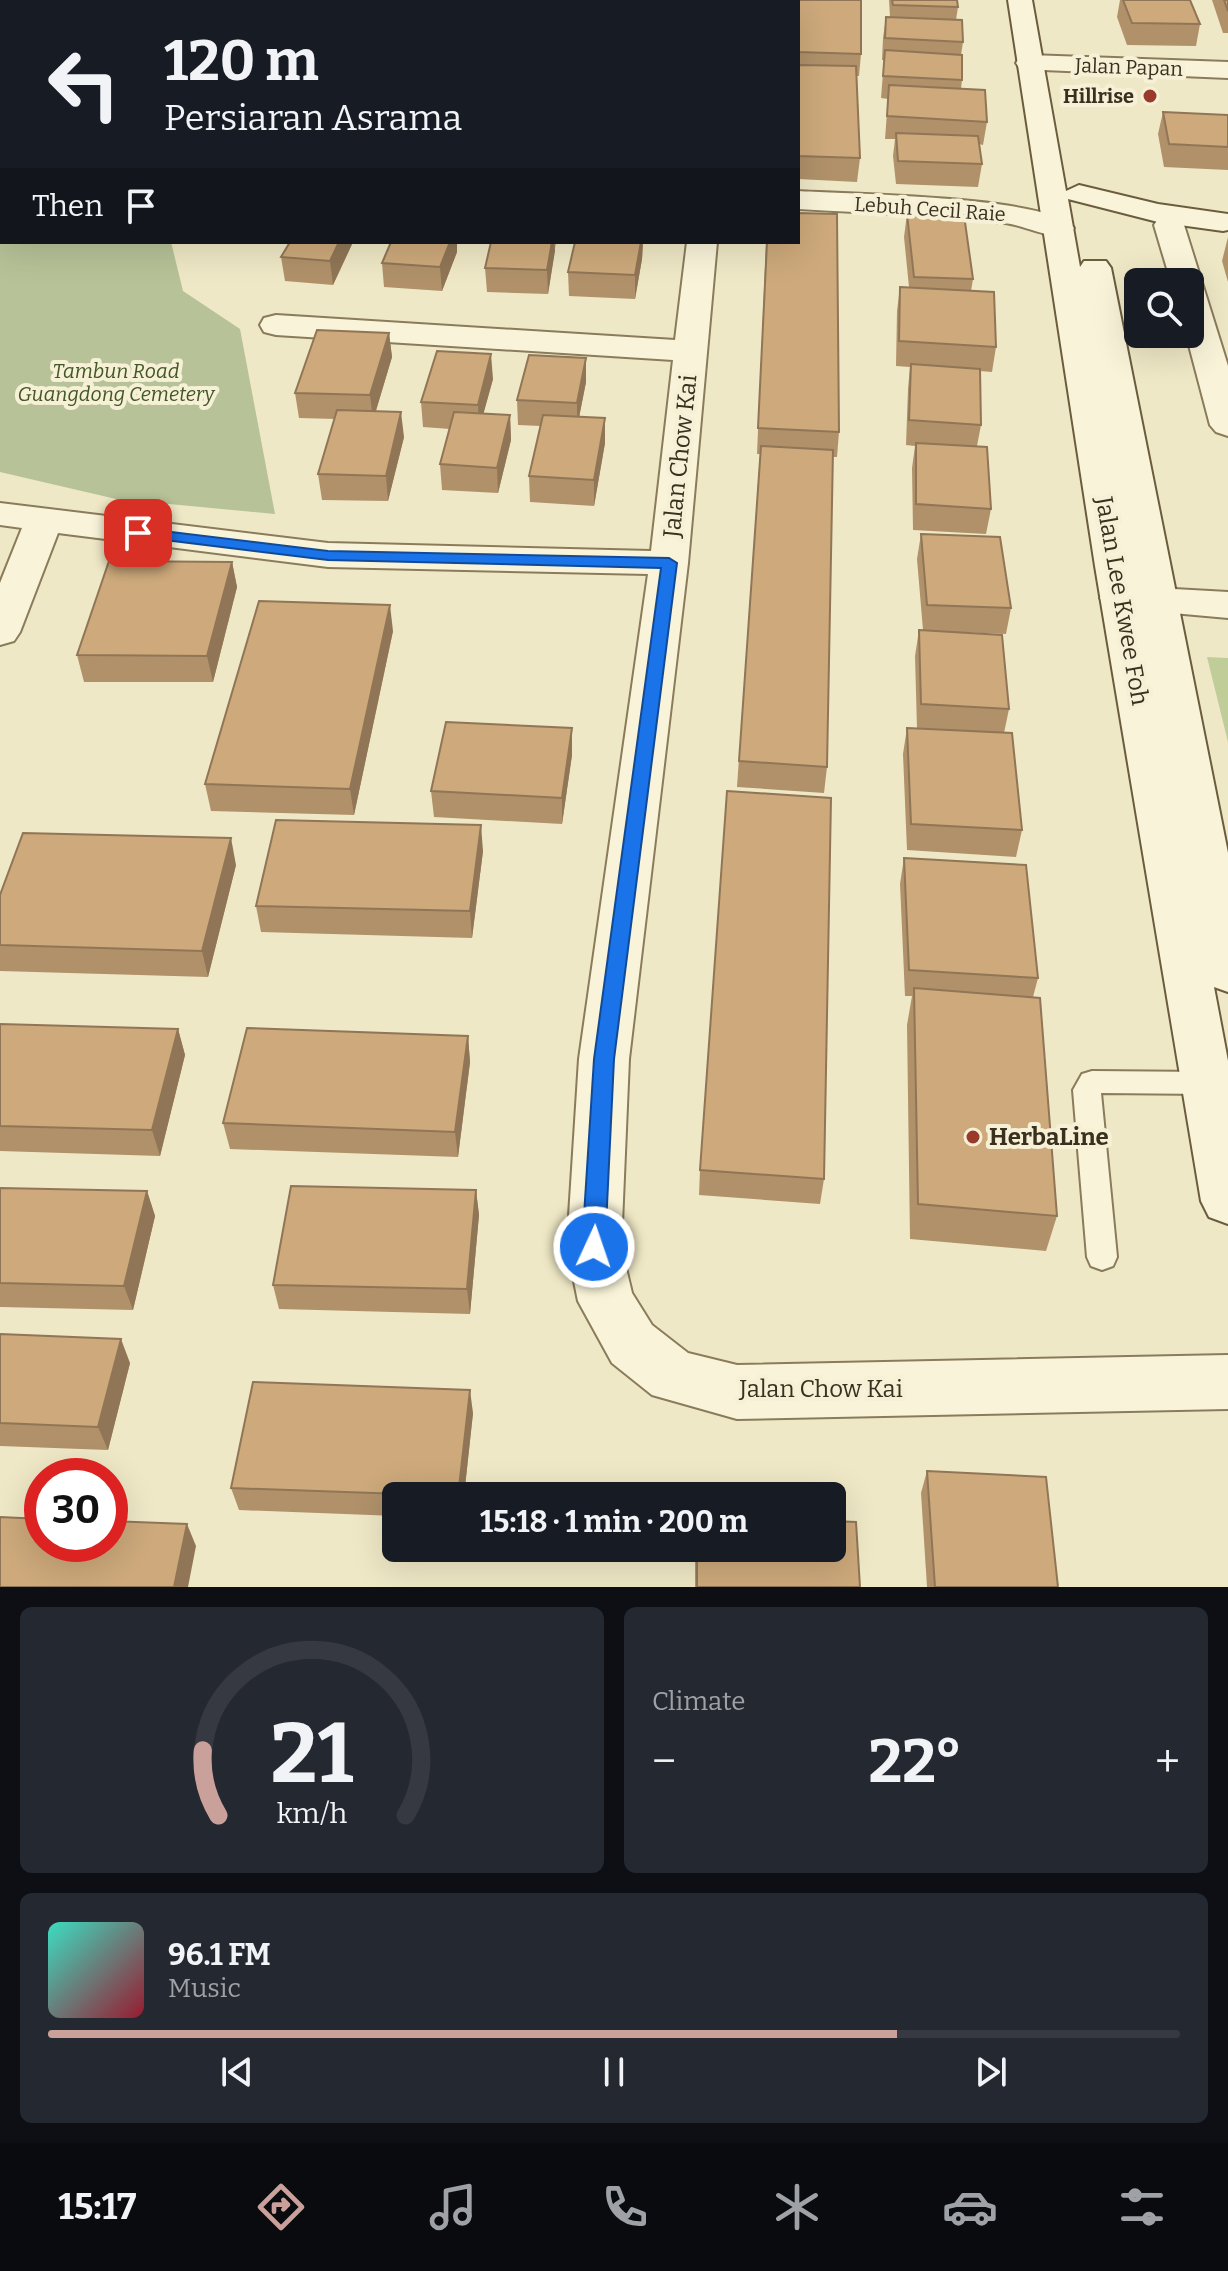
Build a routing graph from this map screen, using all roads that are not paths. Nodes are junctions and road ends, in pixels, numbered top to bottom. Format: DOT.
graph roads {
  1 [pos="1020,0"];
  2 [pos="1042,0"];
  3 [pos="1041,64"];
  4 [pos="1228,70"];
  5 [pos="1066,194"];
  6 [pos="800,200"];
  7 [pos="989,212"];
  8 [pos="1225,222"];
  9 [pos="1169,225"];
  10 [pos="1059,228"];
  11 [pos="1102,228"];
  12 [pos="702,244"];
  13 [pos="1183,268"];
  14 [pos="276,325"];
  15 [pos="1204,341"];
  16 [pos="691,351"];
  17 [pos="1228,425"];
  18 [pos="0,514"];
  19 [pos="44,521"];
  20 [pos="669,563"];
  21 [pos="1140,599"];
  22 [pos="1228,605"];
  23 [pos="0,632"];
  24 [pos="1228,973"];
  25 [pos="1207,1083"];
  26 [pos="1228,1201"];
  27 [pos="1102,1257"];
  28 [pos="1228,1382"];
  1 -- 3 [label="street, Jalan Lee Kwee Foh"];
  2 -- 3 [label="street, Jalan Lee Kwee Foh"];
  3 -- 4 [label="street, Jalan Papan"];
  3 -- 5 [label="street, Jalan Lee Kwee Foh"];
  5 -- 7 [label="street"];
  5 -- 8 [label="street"];
  5 -- 10 [label="street, Jalan Lee Kwee Foh"];
  5 -- 21 [label="street, Jalan Lee Kwee Foh"];
  6 -- 7 [label="street, Lebuh Cecil Raie"];
  7 -- 10 [label="street, Lebuh Cecil Raie"];
  8 -- 9 [label="street"];
  9 -- 11 [label="street"];
  9 -- 13 [label="street"];
  10 -- 21 [label="street, Jalan Lee Kwee Foh"];
  12 -- 16 [label="street, Jalan Chow Kai"];
  14 -- 16 [label="street"];
  15 -- 17 [label="street"];
  16 -- 20 [label="street, Jalan Chow Kai"];
  18 -- 19 [label="street"];
  19 -- 20 [label="street"];
  19 -- 23 [label="street"];
  20 -- 28 [label="street, Jalan Chow Kai"];
  21 -- 22 [label="street"];
  21 -- 24 [label="street, Jalan Lee Kwee Foh"];
  21 -- 25 [label="street, Jalan Lee Kwee Foh"];
  25 -- 26 [label="street, Jalan Lee Kwee Foh"];
  25 -- 27 [label="lane"];
}
